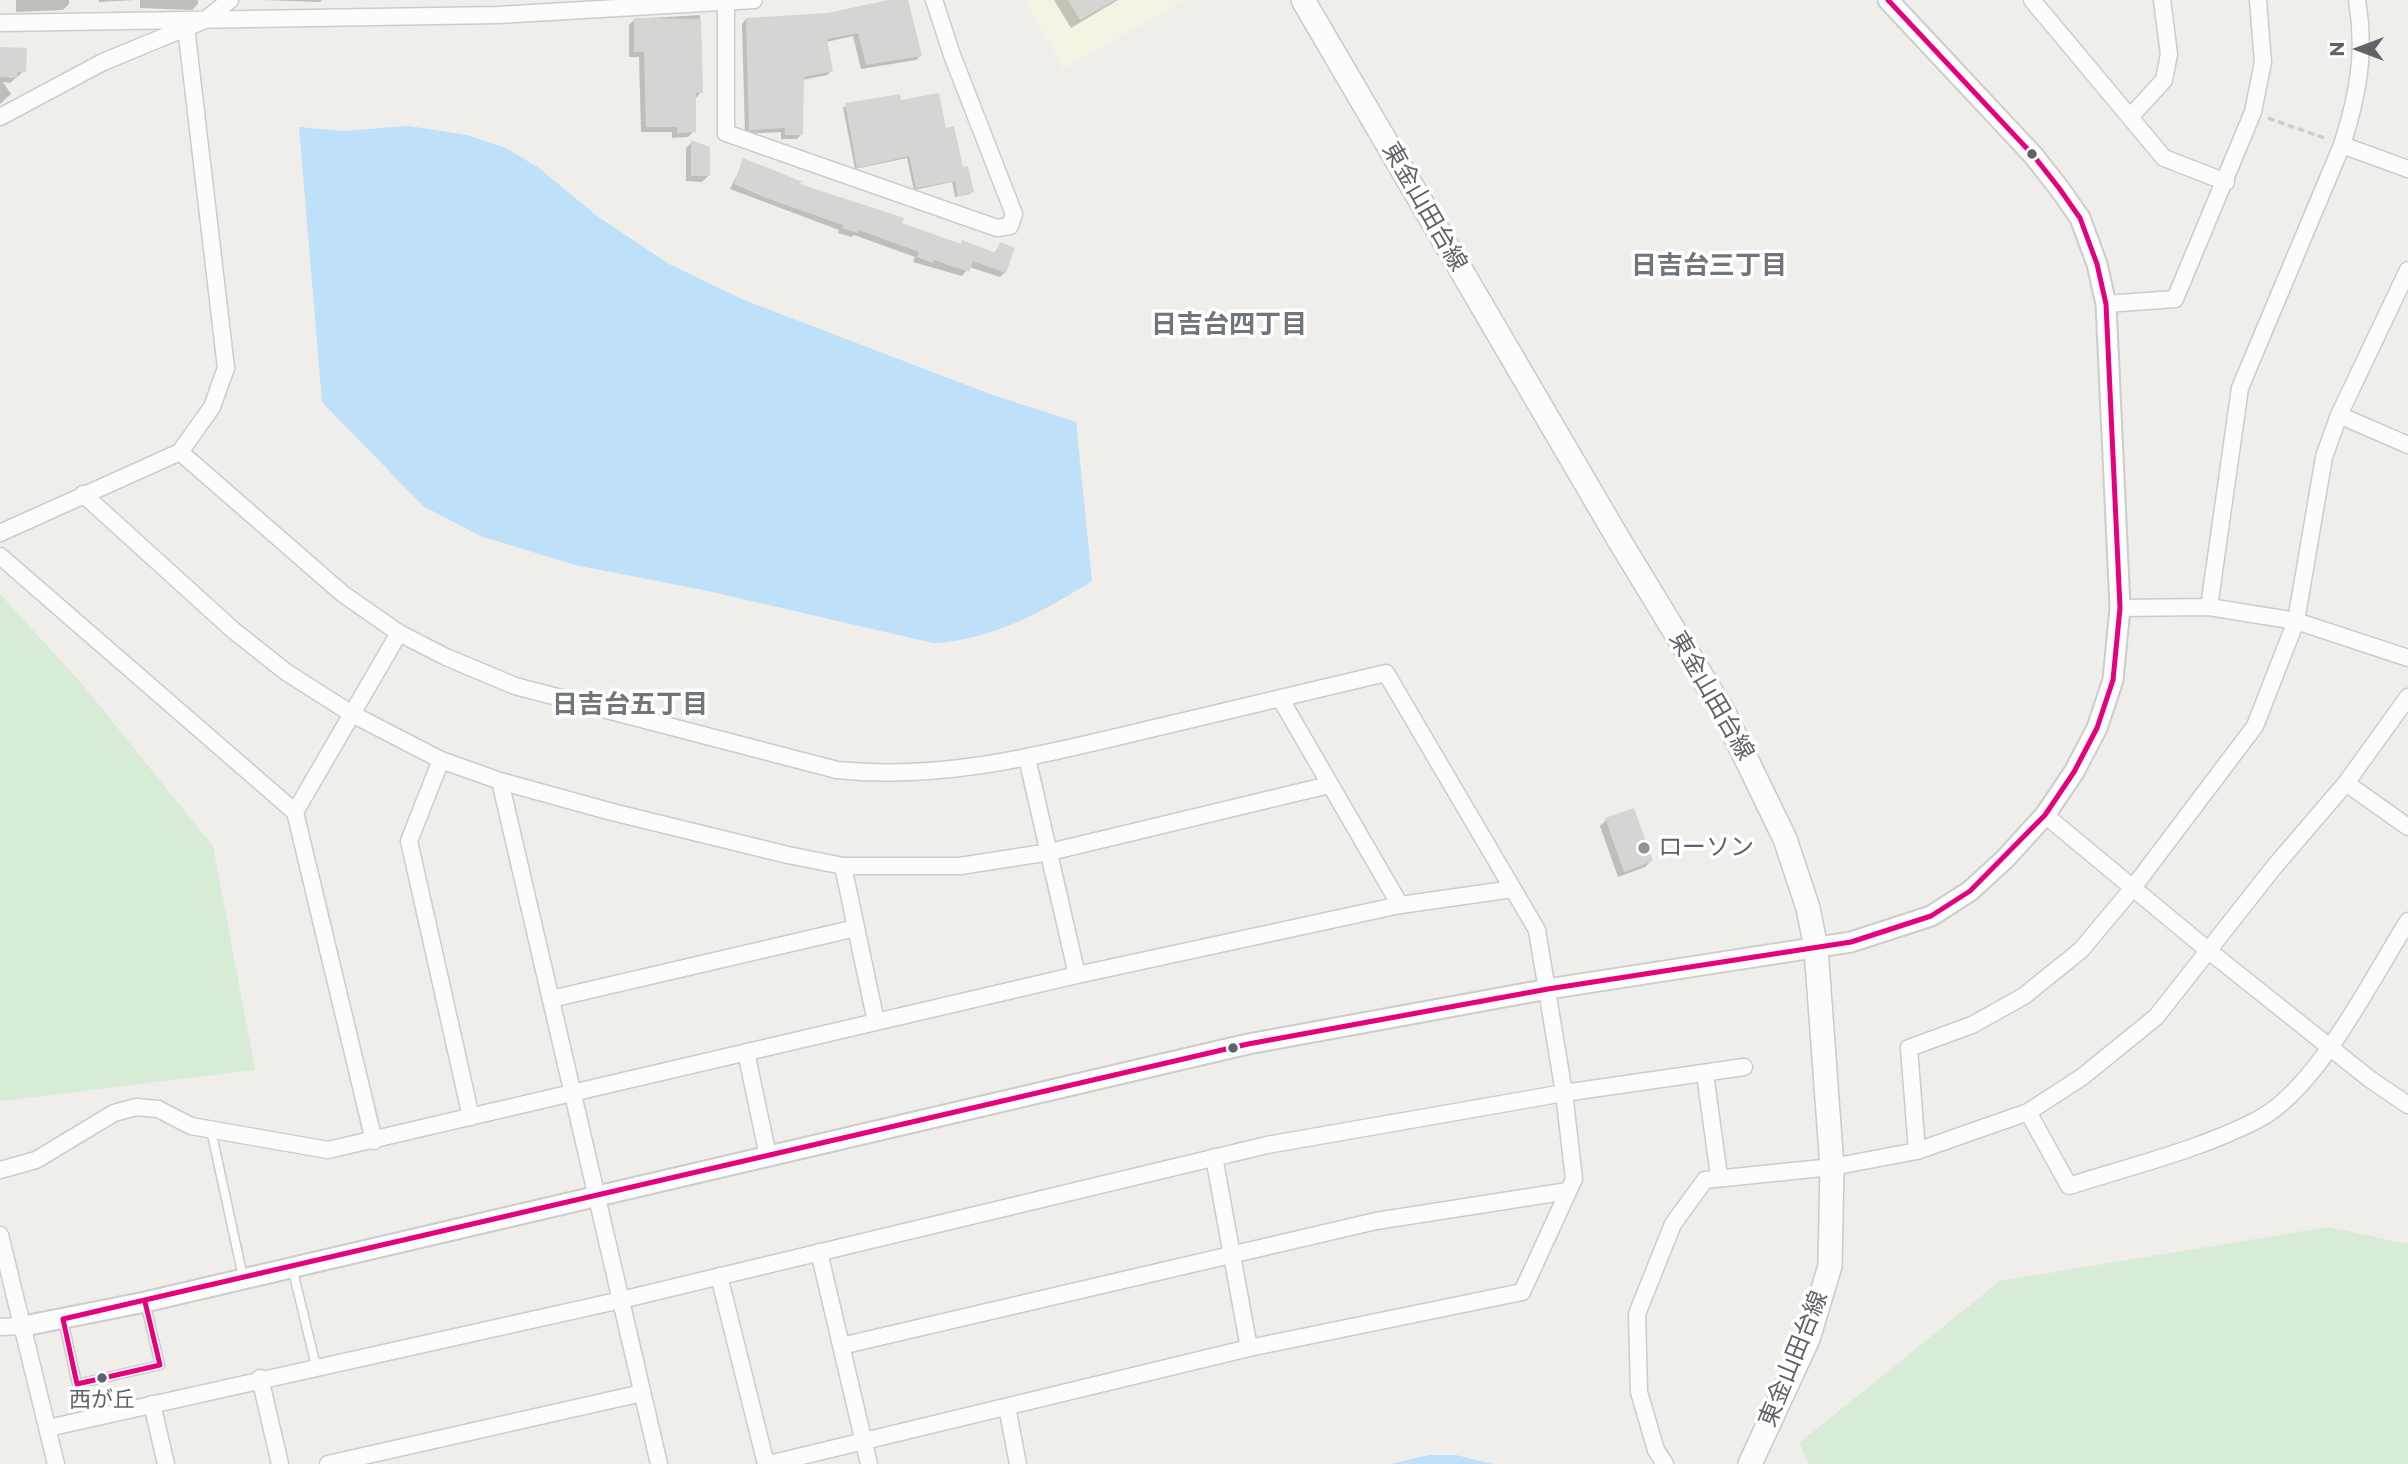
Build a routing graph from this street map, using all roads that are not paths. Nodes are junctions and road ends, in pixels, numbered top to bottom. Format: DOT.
graph roads {
  1 [pos="230,0"];
  2 [pos="754,0"];
  3 [pos="934,0"];
  4 [pos="1303,0"];
  5 [pos="1888,0"];
  6 [pos="2032,0"];
  7 [pos="2162,0"];
  8 [pos="2258,0"];
  9 [pos="2357,0"];
  10 [pos="726,2"];
  11 [pos="618,4"];
  12 [pos="205,20"];
  13 [pos="0,23"];
  14 [pos="186,27"];
  15 [pos="2131,116"];
  16 [pos="0,117"];
  17 [pos="2342,145"];
  18 [pos="2408,169"];
  19 [pos="2225,182"];
  20 [pos="2408,270"];
  21 [pos="2106,304"];
  22 [pos="2339,415"];
  23 [pos="2408,445"];
  24 [pos="180,452"];
  25 [pos="83,494"];
  26 [pos="0,533"];
  27 [pos="0,556"];
  28 [pos="2209,607"];
  29 [pos="2119,608"];
  30 [pos="2297,621"];
  31 [pos="399,633"];
  32 [pos="2408,658"];
  33 [pos="2408,697"];
  34 [pos="1280,698"];
  35 [pos="352,714"];
  36 [pos="1027,758"];
  37 [pos="441,760"];
  38 [pos="500,781"];
  39 [pos="2346,783"];
  40 [pos="1329,785"];
  41 [pos="295,812"];
  42 [pos="2045,815"];
  43 [pos="2408,827"];
  44 [pos="1050,852"];
  45 [pos="843,866"];
  46 [pos="1513,889"];
  47 [pos="2132,889"];
  48 [pos="1399,905"];
  49 [pos="2408,921"];
  50 [pos="856,928"];
  51 [pos="1816,948"];
  52 [pos="2209,951"];
  53 [pos="1077,975"];
  54 [pos="1548,989"];
  55 [pos="551,999"];
  56 [pos="876,1022"];
  57 [pos="2330,1046"];
  58 [pos="746,1052"];
  59 [pos="1744,1067"];
  60 [pos="1705,1074"];
  61 [pos="1564,1093"];
  62 [pos="573,1094"];
  63 [pos="2408,1105"];
  64 [pos="2028,1112"];
  65 [pos="471,1117"];
  66 [pos="211,1130"];
  67 [pos="374,1141"];
  68 [pos="1917,1151"];
  69 [pos="768,1156"];
  70 [pos="1214,1157"];
  71 [pos="1832,1167"];
  72 [pos="0,1170"];
  73 [pos="1719,1176"];
  74 [pos="1568,1191"];
  75 [pos="597,1196"];
  76 [pos="0,1236"];
  77 [pos="819,1252"];
  78 [pos="1230,1254"];
  79 [pos="292,1267"];
  80 [pos="719,1276"];
  81 [pos="243,1279"];
  82 [pos="621,1300"];
  83 [pos="145,1302"];
  84 [pos="63,1318"];
  85 [pos="23,1326"];
  86 [pos="0,1328"];
  87 [pos="841,1346"];
  88 [pos="1249,1348"];
  89 [pos="316,1366"];
  90 [pos="260,1378"];
  91 [pos="642,1393"];
  92 [pos="152,1404"];
  93 [pos="1007,1407"];
  94 [pos="48,1428"];
  95 [pos="864,1441"];
  96 [pos="56,1464"];
  97 [pos="166,1464"];
  98 [pos="280,1464"];
  99 [pos="328,1464"];
  100 [pos="659,1464"];
  101 [pos="767,1464"];
  102 [pos="869,1464"];
  103 [pos="1018,1464"];
  104 [pos="1665,1464"];
  105 [pos="1750,1464"];
  1 -- 12 [label="street"];
  2 -- 10 [label="street"];
  3 -- 10 [label="street"];
  4 -- 51 [label="main road, 東金山田台線"];
  5 -- 21 [label="street"];
  6 -- 15 [label="street"];
  7 -- 15 [label="street"];
  8 -- 19 [label="street"];
  9 -- 17 [label="street"];
  10 -- 11 [label="street"];
  11 -- 12 [label="street"];
  12 -- 13 [label="street"];
  12 -- 14 [label="street"];
  14 -- 16 [label="street"];
  14 -- 24 [label="street"];
  15 -- 19 [label="street"];
  17 -- 18 [label="street"];
  17 -- 28 [label="street"];
  19 -- 21 [label="street"];
  20 -- 22 [label="street"];
  21 -- 29 [label="street"];
  22 -- 23 [label="street"];
  22 -- 30 [label="street"];
  24 -- 25 [label="street"];
  24 -- 31 [label="street"];
  25 -- 26 [label="street"];
  25 -- 35 [label="street"];
  27 -- 41 [label="street"];
  28 -- 29 [label="street"];
  28 -- 30 [label="street"];
  29 -- 42 [label="street"];
  30 -- 32 [label="street"];
  30 -- 47 [label="street"];
  31 -- 35 [label="street"];
  31 -- 36 [label="street"];
  33 -- 39 [label="street"];
  34 -- 36 [label="street"];
  34 -- 40 [label="street"];
  34 -- 46 [label="street"];
  35 -- 37 [label="street"];
  35 -- 41 [label="street"];
  36 -- 44 [label="street"];
  37 -- 38 [label="street"];
  37 -- 65 [label="street"];
  38 -- 45 [label="street"];
  38 -- 55 [label="street"];
  39 -- 43 [label="street"];
  39 -- 52 [label="street"];
  40 -- 44 [label="street"];
  40 -- 48 [label="street"];
  41 -- 67 [label="street"];
  42 -- 47 [label="street"];
  42 -- 51 [label="street"];
  44 -- 45 [label="street"];
  44 -- 53 [label="street"];
  45 -- 50 [label="street"];
  46 -- 48 [label="street"];
  46 -- 54 [label="street"];
  47 -- 52 [label="street"];
  47 -- 68 [label="street"];
  48 -- 53 [label="street"];
  49 -- 57 [label="street"];
  50 -- 55 [label="street"];
  50 -- 56 [label="street"];
  51 -- 54 [label="street"];
  51 -- 71 [label="main road, 東金山田台線"];
  52 -- 57 [label="street"];
  52 -- 64 [label="street"];
  53 -- 56 [label="street"];
  54 -- 61 [label="street"];
  54 -- 69 [label="street"];
  55 -- 62 [label="street"];
  56 -- 58 [label="street"];
  57 -- 63 [label="street"];
  57 -- 64 [label="street"];
  58 -- 62 [label="street"];
  58 -- 69 [label="street"];
  59 -- 60 [label="street"];
  60 -- 61 [label="street"];
  60 -- 73 [label="street"];
  61 -- 70 [label="street"];
  61 -- 74 [label="street"];
  62 -- 65 [label="street"];
  62 -- 75 [label="street"];
  64 -- 68 [label="street"];
  65 -- 67 [label="street"];
  66 -- 67 [label="street"];
  66 -- 72 [label="street"];
  66 -- 81 [label="lane"];
  68 -- 71 [label="street"];
  69 -- 75 [label="street"];
  70 -- 77 [label="street"];
  70 -- 78 [label="street"];
  71 -- 73 [label="street"];
  71 -- 105 [label="main road, 東金山田台線"];
  73 -- 104 [label="street"];
  74 -- 78 [label="street"];
  74 -- 88 [label="street"];
  75 -- 79 [label="street"];
  75 -- 82 [label="street"];
  76 -- 85 [label="street"];
  77 -- 80 [label="street"];
  77 -- 87 [label="street"];
  78 -- 87 [label="street"];
  78 -- 88 [label="street"];
  79 -- 81 [label="street"];
  79 -- 89 [label="lane"];
  80 -- 82 [label="street"];
  80 -- 101 [label="street"];
  81 -- 83 [label="street"];
  82 -- 89 [label="street"];
  82 -- 91 [label="street"];
  83 -- 84 [label="street"];
  83 -- 84 [label="lane"];
  84 -- 85 [label="street"];
  85 -- 86 [label="street"];
  85 -- 94 [label="street"];
  87 -- 95 [label="street"];
  88 -- 93 [label="street"];
  89 -- 90 [label="street"];
  90 -- 92 [label="street"];
  90 -- 98 [label="street"];
  91 -- 99 [label="street"];
  91 -- 100 [label="street"];
  92 -- 94 [label="street"];
  92 -- 97 [label="street"];
  93 -- 95 [label="street"];
  93 -- 103 [label="street"];
  94 -- 96 [label="street"];
  95 -- 101 [label="street"];
  95 -- 102 [label="street"];
}
